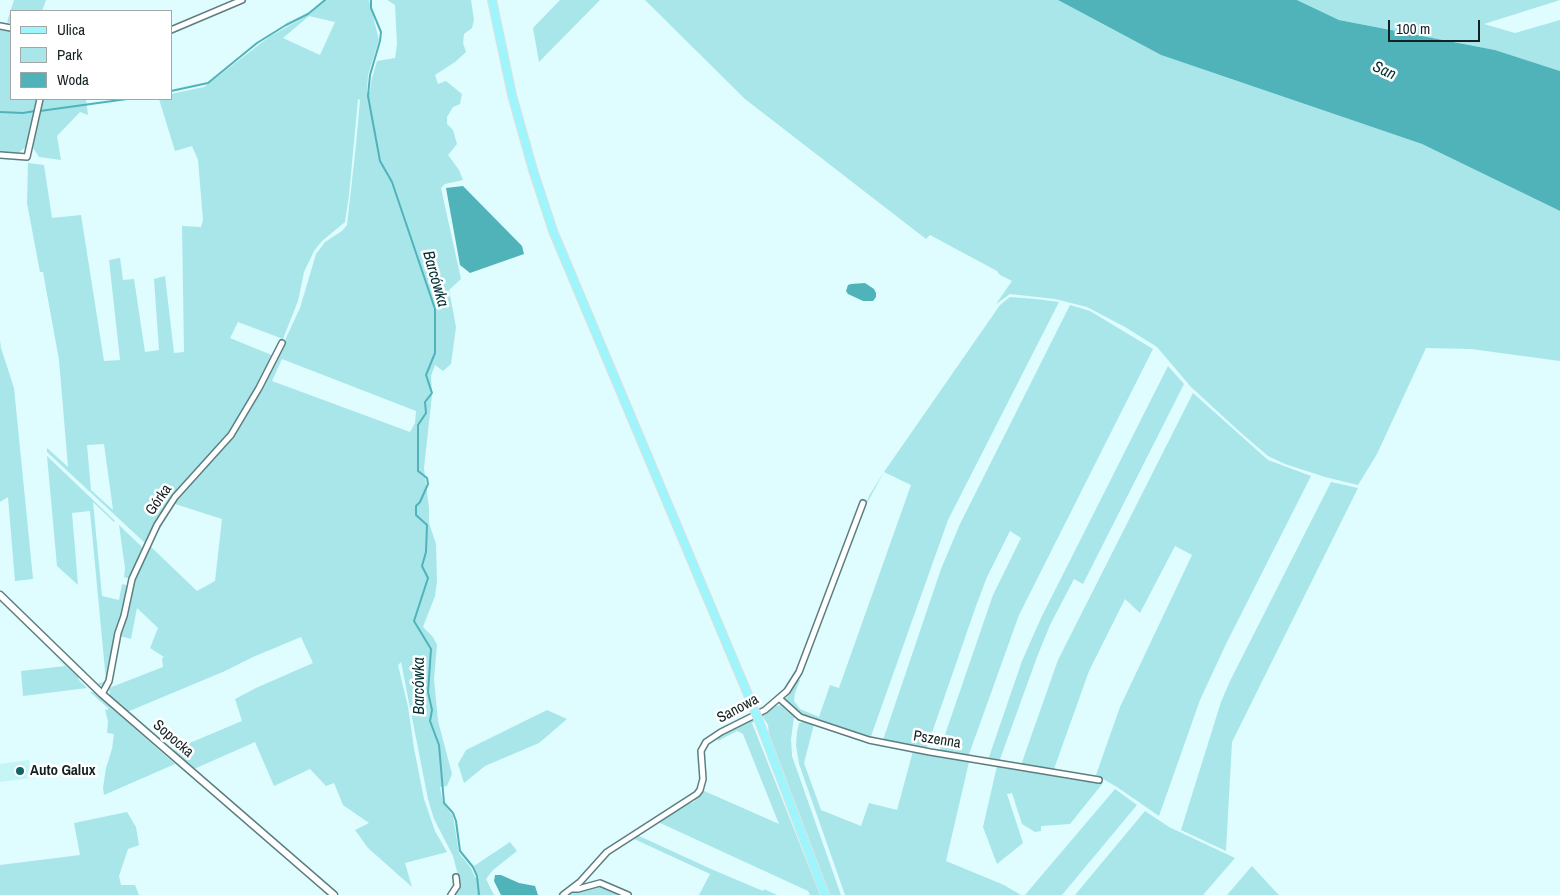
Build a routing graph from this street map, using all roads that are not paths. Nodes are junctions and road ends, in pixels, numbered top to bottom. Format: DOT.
graph roads {
  1 [pos="242,0"];
  2 [pos="492,0"];
  3 [pos="172,30"];
  4 [pos="40,100"];
  5 [pos="0,155"];
  6 [pos="282,343"];
  7 [pos="863,503"];
  8 [pos="0,595"];
  9 [pos="102,694"];
  10 [pos="780,699"];
  11 [pos="1100,780"];
  12 [pos="456,877"];
  13 [pos="573,889"];
  14 [pos="334,895"];
  15 [pos="451,895"];
  16 [pos="563,895"];
  17 [pos="628,895"];
  18 [pos="825,895"];
  1 -- 3 [label="street"];
  2 -- 18 [label="main road, bridge"];
  4 -- 5 [label="street"];
  6 -- 9 [label="street, Górka"];
  7 -- 10 [label="street, Sanowa"];
  8 -- 9 [label="street, Sopocka"];
  9 -- 14 [label="street, Sopocka"];
  10 -- 11 [label="street, Pszenna"];
  10 -- 13 [label="street, Sanowa"];
  12 -- 15 [label="street"];
  13 -- 16 [label="street, Sanowa"];
  13 -- 17 [label="street, Sanowa"];
}
